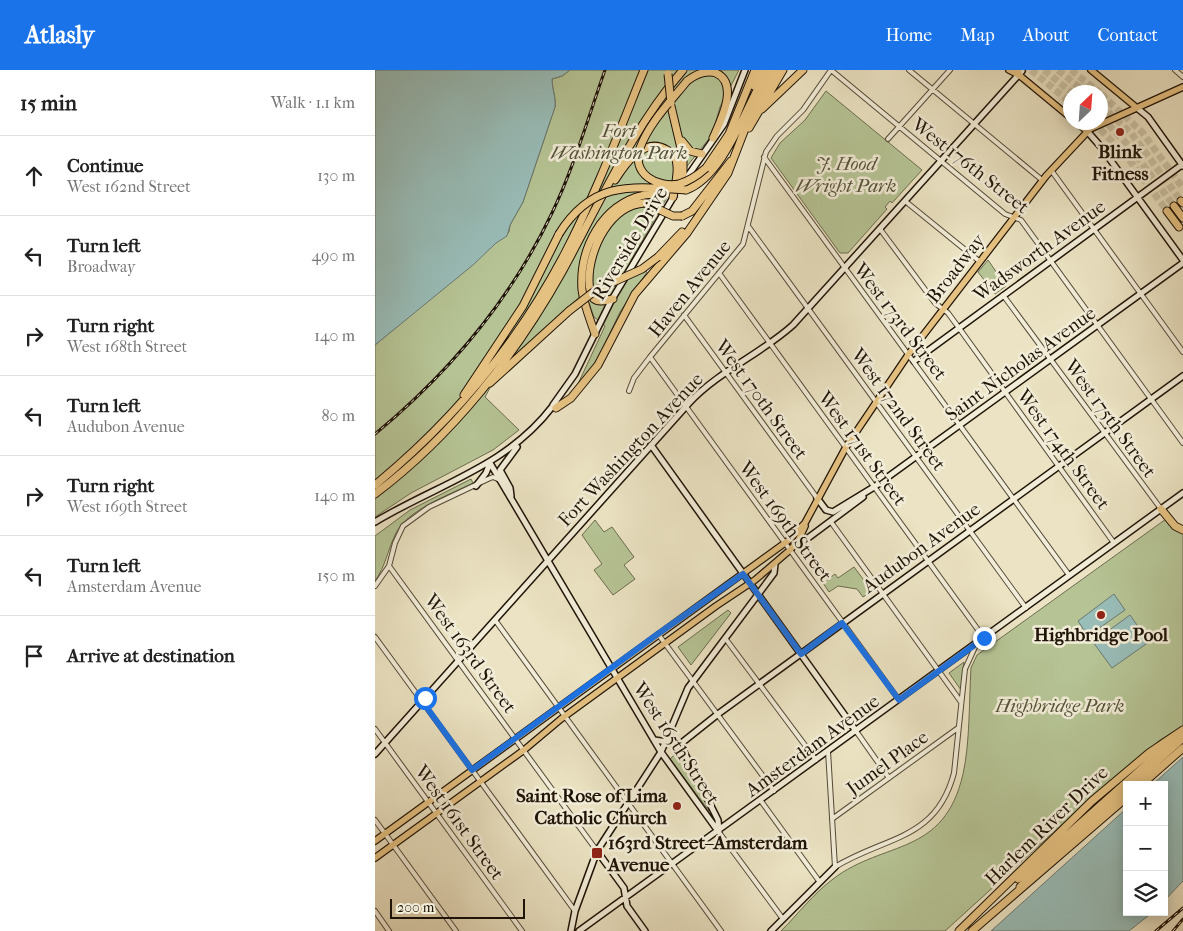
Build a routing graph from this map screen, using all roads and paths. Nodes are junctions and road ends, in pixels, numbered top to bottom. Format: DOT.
graph roads {
  1 [pos="644,70"];
  2 [pos="683,70"];
  3 [pos="695,70"];
  4 [pos="745,70"];
  5 [pos="755,70"];
  6 [pos="761,70"];
  7 [pos="768,70"];
  8 [pos="775,70"];
  9 [pos="783,70"];
  10 [pos="803,70"];
  11 [pos="831,70"];
  12 [pos="909,70"];
  13 [pos="949,70"];
  14 [pos="1009,70"];
  15 [pos="1091,70"];
  16 [pos="1175,70"];
  17 [pos="706,71"];
  18 [pos="668,72"];
  19 [pos="1019,72"];
  20 [pos="1183,76"];
  21 [pos="687,81"];
  22 [pos="1183,87"];
  23 [pos="933,90"];
  24 [pos="746,108"];
  25 [pos="1137,108"];
  26 [pos="1063,111"];
  27 [pos="758,113"];
  28 [pos="975,124"];
  29 [pos="900,126"];
  30 [pos="676,130"];
  31 [pos="1087,131"];
  32 [pos="745,135"];
  33 [pos="713,138"];
  34 [pos="888,140"];
  35 [pos="702,154"];
  36 [pos="735,157"];
  37 [pos="763,157"];
  38 [pos="941,161"];
  39 [pos="1183,165"];
  40 [pos="706,168"];
  41 [pos="1051,170"];
  42 [pos="1042,180"];
  43 [pos="684,186"];
  44 [pos="675,189"];
  45 [pos="673,197"];
  46 [pos="1138,197"];
  47 [pos="905,201"];
  48 [pos="1174,206"];
  49 [pos="1167,211"];
  50 [pos="591,216"];
  51 [pos="1013,217"];
  52 [pos="1183,218"];
  53 [pos="692,224"];
  54 [pos="748,226"];
  55 [pos="1179,227"];
  56 [pos="880,229"];
  57 [pos="1094,229"];
  58 [pos="979,261"];
  59 [pos="1050,261"];
  60 [pos="1183,262"];
  61 [pos="844,268"];
  62 [pos="719,273"];
  63 [pos="1141,294"];
  64 [pos="1003,295"];
  65 [pos="613,299"];
  66 [pos="808,308"];
  67 [pos="942,309"];
  68 [pos="684,315"];
  69 [pos="1098,326"];
  70 [pos="959,328"];
  71 [pos="595,334"];
  72 [pos="770,343"];
  73 [pos="1183,352"];
  74 [pos="908,355"];
  75 [pos="650,357"];
  76 [pos="1051,360"];
  77 [pos="914,361"];
  78 [pos="726,372"];
  79 [pos="1183,376"];
  80 [pos="629,390"];
  81 [pos="1006,392"];
  82 [pos="478,393"];
  83 [pos="1151,399"];
  84 [pos="876,402"];
  85 [pos="686,406"];
  86 [pos="553,408"];
  87 [pos="456,409"];
  88 [pos="961,425"];
  89 [pos="1104,433"];
  90 [pos="522,440"];
  91 [pos="1183,443"];
  92 [pos="651,445"];
  93 [pos="846,447"];
  94 [pos="916,457"];
  95 [pos="489,463"];
  96 [pos="1059,466"];
  97 [pos="500,480"];
  98 [pos="375,484"];
  99 [pos="476,486"];
  100 [pos="874,487"];
  101 [pos="1183,493"];
  102 [pos="375,494"];
  103 [pos="817,498"];
  104 [pos="511,499"];
  105 [pos="1014,499"];
  106 [pos="1161,509"];
  107 [pos="375,522"];
  108 [pos="831,522"];
  109 [pos="805,524"];
  110 [pos="970,530"];
  111 [pos="1183,530"];
  112 [pos="798,541"];
  113 [pos="786,543"];
  114 [pos="1114,543"];
  115 [pos="790,550"];
  116 [pos="548,560"];
  117 [pos="928,560"];
  118 [pos="775,564"];
  119 [pos="389,566"];
  120 [pos="743,574"];
  121 [pos="1069,575"];
  122 [pos="750,584"];
  123 [pos="375,586"];
  124 [pos="883,594"];
  125 [pos="758,595"];
  126 [pos="705,601"];
  127 [pos="1026,608"];
  128 [pos="710,611"];
  129 [pos="495,620"];
  130 [pos="842,623"];
  131 [pos="658,633"];
  132 [pos="375,637"];
  133 [pos="725,638"];
  134 [pos="984,638"];
  135 [pos="665,644"];
  136 [pos="976,644"];
  137 [pos="801,654"];
  138 [pos="457,662"];
  139 [pos="610,668"];
  140 [pos="939,671"];
  141 [pos="617,678"];
  142 [pos="693,680"];
  143 [pos="759,683"];
  144 [pos="899,700"];
  145 [pos="422,701"];
  146 [pos="961,702"];
  147 [pos="558,706"];
  148 [pos="717,714"];
  149 [pos="565,716"];
  150 [pos="958,728"];
  151 [pos="375,729"];
  152 [pos="1183,730"];
  153 [pos="856,731"];
  154 [pos="1183,738"];
  155 [pos="515,739"];
  156 [pos="654,740"];
  157 [pos="666,742"];
  158 [pos="385,743"];
  159 [pos="679,745"];
  160 [pos="1183,748"];
  161 [pos="524,750"];
  162 [pos="828,751"];
  163 [pos="1166,751"];
  164 [pos="661,752"];
  165 [pos="375,754"];
  166 [pos="816,760"];
  167 [pos="472,770"];
  168 [pos="889,778"];
  169 [pos="480,781"];
  170 [pos="1135,781"];
  171 [pos="1146,781"];
  172 [pos="774,791"];
  173 [pos="1123,793"];
  174 [pos="761,801"];
  175 [pos="1123,801"];
  176 [pos="428,802"];
  177 [pos="628,803"];
  178 [pos="437,813"];
  179 [pos="832,819"];
  180 [pos="375,820"];
  181 [pos="719,831"];
  182 [pos="385,834"];
  183 [pos="375,841"];
  184 [pos="393,844"];
  185 [pos="597,851"];
  186 [pos="375,858"];
  187 [pos="672,863"];
  188 [pos="835,868"];
  189 [pos="819,881"];
  190 [pos="1000,892"];
  191 [pos="626,897"];
  192 [pos="1009,901"];
  193 [pos="375,911"];
  194 [pos="575,911"];
  195 [pos="783,919"];
  196 [pos="985,920"];
  197 [pos="960,929"];
  198 [pos="389,931"];
  199 [pos="455,931"];
  200 [pos="522,931"];
  201 [pos="571,931"];
  202 [pos="579,931"];
  203 [pos="645,931"];
  204 [pos="721,931"];
  205 [pos="771,931"];
  206 [pos="972,931"];
  207 [pos="976,931"];
  1 -- 87 [label="highway"];
  2 -- 50 [label="highway"];
  3 -- 21 [label="highway"];
  4 -- 33 [label="main road, Riverside Drive"];
  5 -- 40 [label="highway"];
  6 -- 24 [label="highway"];
  7 -- 24 [label="highway"];
  8 -- 32 [label="highway"];
  9 -- 27 [label="highway"];
  10 -- 27 [label="highway"];
  11 -- 29 [label="street, West 176th Street"];
  11 -- 37 [label="street, Haven Avenue"];
  12 -- 23 [label="street"];
  13 -- 23 [label="street"];
  14 -- 19 [label="main road"];
  15 -- 25 [label="main road"];
  16 -- 20 [label="street"];
  17 -- 21 [label="highway"];
  17 -- 33 [label="highway"];
  18 -- 30 [label="highway, bridge"];
  19 -- 26 [label="main road"];
  19 -- 28 [label="main road, Fort Washington Avenue"];
  21 -- 40 [label="highway, bridge"];
  22 -- 25 [label="main road, Broadway"];
  23 -- 28 [label="street"];
  23 -- 29 [label="street"];
  24 -- 43 [label="highway"];
  25 -- 31 [label="main road, Broadway"];
  25 -- 39 [label="main road"];
  27 -- 32 [label="highway"];
  28 -- 38 [label="main road, Fort Washington Avenue"];
  28 -- 42 [label="street"];
  29 -- 34 [label="street"];
  29 -- 38 [label="street, West 176th Street"];
  30 -- 35 [label="highway"];
  30 -- 43 [label="highway"];
  31 -- 41 [label="main road, Broadway"];
  31 -- 46 [label="main road"];
  32 -- 36 [label="highway"];
  33 -- 35 [label="main road, Riverside Drive"];
  35 -- 43 [label="main road, Riverside Drive"];
  36 -- 53 [label="highway"];
  36 -- 65 [label="highway, bridge"];
  37 -- 54 [label="street, Haven Avenue"];
  37 -- 61 [label="street, West 173rd Street"];
  38 -- 47 [label="main road, Fort Washington Avenue"];
  38 -- 51 [label="street, West 176th Street"];
  39 -- 46 [label="main road, Wadsworth Avenue"];
  40 -- 44 [label="highway, bridge"];
  41 -- 42 [label="main road, Broadway"];
  41 -- 57 [label="street"];
  42 -- 51 [label="main road, Broadway"];
  43 -- 44 [label="highway, bridge"];
  43 -- 45 [label="main road, Riverside Drive"];
  43 -- 71 [label="highway, bridge"];
  44 -- 87 [label="highway, bridge"];
  45 -- 50 [label="highway"];
  45 -- 65 [label="main road, Riverside Drive"];
  46 -- 57 [label="main road, Wadsworth Avenue"];
  46 -- 60 [label="main road"];
  47 -- 56 [label="main road, Fort Washington Avenue"];
  47 -- 58 [label="street"];
  48 -- 52 [label="highway"];
  49 -- 55 [label="highway"];
  50 -- 82 [label="highway"];
  51 -- 58 [label="main road, Broadway"];
  51 -- 59 [label="street, West 176th Street"];
  53 -- 82 [label="highway, bridge"];
  53 -- 86 [label="highway"];
  54 -- 62 [label="street, Haven Avenue"];
  54 -- 66 [label="street, West 172nd Street"];
  56 -- 61 [label="main road, Fort Washington Avenue"];
  56 -- 67 [label="street, West 174th Street"];
  57 -- 59 [label="main road, Wadsworth Avenue"];
  57 -- 63 [label="street"];
  58 -- 67 [label="main road, Broadway"];
  59 -- 64 [label="main road, Wadsworth Avenue"];
  59 -- 69 [label="street, West 176th Street"];
  60 -- 63 [label="main road, Saint Nicholas Avenue"];
  61 -- 66 [label="main road, Fort Washington Avenue"];
  61 -- 74 [label="street, West 173rd Street"];
  62 -- 68 [label="street, Haven Avenue"];
  62 -- 72 [label="street, West 171st Street"];
  63 -- 69 [label="main road, Saint Nicholas Avenue"];
  63 -- 73 [label="street"];
  64 -- 70 [label="main road, Wadsworth Avenue"];
  64 -- 76 [label="street, West 175th Street"];
  65 -- 71 [label="main road, Riverside Drive"];
  66 -- 72 [label="main road, Fort Washington Avenue"];
  66 -- 84 [label="street, West 172nd Street"];
  67 -- 70 [label="street, West 174th Street"];
  67 -- 74 [label="main road, Broadway"];
  68 -- 75 [label="street, Haven Avenue"];
  68 -- 78 [label="street, West 170th Street"];
  69 -- 76 [label="main road, Saint Nicholas Avenue"];
  69 -- 83 [label="street, West 176th Street"];
  70 -- 77 [label="main road, Wadsworth Avenue"];
  70 -- 81 [label="street, West 174th Street"];
  71 -- 86 [label="main road, Riverside Drive"];
  72 -- 78 [label="main road, Fort Washington Avenue"];
  72 -- 93 [label="street, West 171st Street"];
  74 -- 77 [label="street, West 173rd Street"];
  74 -- 84 [label="main road, Broadway"];
  75 -- 80 [label="street, Haven Avenue"];
  75 -- 85 [label="street, West 169th Street"];
  76 -- 81 [label="main road, Saint Nicholas Avenue"];
  76 -- 89 [label="street, West 175th Street"];
  77 -- 88 [label="street, West 173rd Street"];
  78 -- 85 [label="main road, Fort Washington Avenue"];
  78 -- 103 [label="street, West 170th Street"];
  79 -- 83 [label="main road, Audubon Avenue"];
  81 -- 88 [label="main road, Saint Nicholas Avenue"];
  81 -- 96 [label="street, West 174th Street"];
  82 -- 102 [label="highway"];
  83 -- 89 [label="main road, Audubon Avenue"];
  83 -- 91 [label="street, West 176th Street"];
  84 -- 93 [label="main road, Broadway"];
  84 -- 94 [label="street, West 172nd Street"];
  85 -- 92 [label="main road, Fort Washington Avenue"];
  85 -- 113 [label="street, West 169th Street"];
  86 -- 90 [label="main road, Riverside Drive"];
  87 -- 98 [label="highway"];
  88 -- 94 [label="main road, Saint Nicholas Avenue"];
  88 -- 105 [label="street, West 173rd Street"];
  89 -- 96 [label="main road, Audubon Avenue"];
  89 -- 106 [label="street, West 175th Street"];
  90 -- 95 [label="main road, Riverside Drive"];
  90 -- 104 [label="main road"];
  92 -- 116 [label="main road, Fort Washington Avenue"];
  92 -- 120 [label="main road"];
  93 -- 100 [label="street, West 171st Street"];
  93 -- 103 [label="main road, Broadway"];
  94 -- 100 [label="main road, Saint Nicholas Avenue"];
  94 -- 110 [label="street, West 172nd Street"];
  95 -- 97 [label="main road, West 165th Street"];
  95 -- 99 [label="main road"];
  95 -- 107 [label="main road, Riverside Drive"];
  96 -- 105 [label="main road, Audubon Avenue"];
  96 -- 114 [label="street, West 174th Street"];
  97 -- 99 [label="street"];
  97 -- 104 [label="main road, West 165th Street"];
  99 -- 119 [label="street"];
  100 -- 103 [label="main road, Saint Nicholas Avenue"];
  100 -- 108 [label="main road, Saint Nicholas Avenue"];
  100 -- 117 [label="street, West 171st Street"];
  101 -- 106 [label="main road, Amsterdam Avenue"];
  103 -- 109 [label="main road, Broadway"];
  104 -- 116 [label="main road, West 165th Street"];
  105 -- 110 [label="main road, Audubon Avenue"];
  105 -- 121 [label="street, West 173rd Street"];
  106 -- 111 [label="highway"];
  106 -- 114 [label="main road, Amsterdam Avenue"];
  108 -- 112 [label="main road, Saint Nicholas Avenue"];
  108 -- 124 [label="street"];
  109 -- 112 [label="main road, Broadway"];
  109 -- 113 [label="main road, Broadway"];
  110 -- 117 [label="main road, Audubon Avenue"];
  110 -- 127 [label="street, West 172nd Street"];
  112 -- 115 [label="main road, Broadway"];
  113 -- 115 [label="street, West 169th Street"];
  113 -- 120 [label="main road, Broadway"];
  114 -- 121 [label="main road, Amsterdam Avenue"];
  115 -- 118 [label="main road, Broadway"];
  115 -- 130 [label="street, West 169th Street"];
  116 -- 129 [label="main road, Fort Washington Avenue"];
  116 -- 139 [label="main road, West 165th Street"];
  117 -- 124 [label="main road, Audubon Avenue"];
  117 -- 134 [label="street, West 171st Street"];
  118 -- 122 [label="main road, Broadway"];
  118 -- 125 [label="main road"];
  119 -- 123 [label="street"];
  119 -- 138 [label="street, West 163rd Street"];
  120 -- 122 [label="main road"];
  120 -- 126 [label="main road, Broadway"];
  121 -- 127 [label="main road, Amsterdam Avenue"];
  122 -- 125 [label="main road"];
  122 -- 128 [label="main road, Broadway"];
  124 -- 130 [label="main road, Audubon Avenue"];
  124 -- 140 [label="street"];
  125 -- 133 [label="main road"];
  125 -- 137 [label="main road"];
  126 -- 128 [label="main road"];
  126 -- 131 [label="main road, Broadway"];
  127 -- 134 [label="main road, Amsterdam Avenue"];
  128 -- 135 [label="main road, Broadway"];
  129 -- 138 [label="main road, Fort Washington Avenue"];
  129 -- 147 [label="street"];
  130 -- 137 [label="main road, Audubon Avenue"];
  130 -- 144 [label="street, West 169th Street"];
  131 -- 135 [label="street"];
  131 -- 139 [label="main road, Broadway"];
  132 -- 145 [label="street"];
  133 -- 142 [label="main road"];
  133 -- 143 [label="street"];
  134 -- 136 [label="main road, Amsterdam Avenue"];
  135 -- 141 [label="main road, Broadway"];
  135 -- 142 [label="street"];
  136 -- 140 [label="main road, Amsterdam Avenue"];
  136 -- 146 [label="street"];
  137 -- 143 [label="main road, Audubon Avenue"];
  137 -- 153 [label="main road"];
  138 -- 145 [label="main road, Fort Washington Avenue"];
  138 -- 155 [label="street, West 163rd Street"];
  139 -- 141 [label="main road, West 165th Street"];
  139 -- 147 [label="main road, Broadway"];
  140 -- 144 [label="main road, Amsterdam Avenue"];
  140 -- 146 [label="street"];
  141 -- 149 [label="main road, Broadway"];
  141 -- 156 [label="main road, West 165th Street"];
  142 -- 148 [label="street"];
  142 -- 157 [label="main road"];
  143 -- 148 [label="main road, Audubon Avenue"];
  143 -- 166 [label="street"];
  144 -- 153 [label="main road, Amsterdam Avenue"];
  145 -- 158 [label="main road, Fort Washington Avenue"];
  145 -- 167 [label="street"];
  146 -- 150 [label="street"];
  147 -- 149 [label="street"];
  147 -- 155 [label="main road, Broadway"];
  148 -- 159 [label="main road, Audubon Avenue"];
  148 -- 172 [label="street"];
  149 -- 161 [label="main road, Broadway"];
  149 -- 177 [label="street"];
  150 -- 168 [label="street, Jumel Place"];
  150 -- 188 [label="street"];
  151 -- 158 [label="street, West 161st Street"];
  152 -- 163 [label="highway"];
  152 -- 190 [label="highway, Harlem River Drive"];
  153 -- 162 [label="main road, Amsterdam Avenue"];
  153 -- 168 [label="street"];
  154 -- 163 [label="highway"];
  155 -- 161 [label="street, West 163rd Street"];
  155 -- 167 [label="main road, Broadway"];
  156 -- 157 [label="main road"];
  156 -- 164 [label="main road, West 165th Street"];
  157 -- 159 [label="main road"];
  157 -- 164 [label="main road"];
  158 -- 165 [label="main road, Fort Washington Avenue"];
  158 -- 176 [label="street, West 161st Street"];
  159 -- 181 [label="main road, West 165th Street"];
  160 -- 171 [label="highway"];
  161 -- 169 [label="main road, Broadway"];
  161 -- 185 [label="street, West 163rd Street"];
  162 -- 166 [label="main road, Amsterdam Avenue"];
  162 -- 179 [label="street"];
  163 -- 170 [label="highway"];
  163 -- 190 [label="highway"];
  164 -- 177 [label="main road"];
  164 -- 181 [label="main road, West 165th Street"];
  166 -- 172 [label="main road, Amsterdam Avenue"];
  167 -- 169 [label="street"];
  167 -- 176 [label="main road, Broadway"];
  168 -- 179 [label="street, Jumel Place"];
  169 -- 178 [label="main road, Broadway"];
  169 -- 194 [label="street"];
  172 -- 174 [label="main road, Amsterdam Avenue"];
  173 -- 192 [label="highway"];
  174 -- 181 [label="main road, Amsterdam Avenue"];
  174 -- 189 [label="street"];
  175 -- 192 [label="highway, Harlem River Drive"];
  176 -- 178 [label="street, West 161st Street"];
  176 -- 182 [label="main road, Broadway"];
  177 -- 185 [label="main road"];
  177 -- 187 [label="street"];
  178 -- 184 [label="main road, Broadway"];
  178 -- 200 [label="street, West 161st Street"];
  179 -- 188 [label="street"];
  180 -- 182 [label="street"];
  181 -- 187 [label="main road, Amsterdam Avenue"];
  181 -- 195 [label="street, West 165th Street"];
  182 -- 183 [label="main road, Broadway"];
  182 -- 184 [label="street"];
  184 -- 186 [label="main road, Broadway"];
  184 -- 199 [label="street"];
  185 -- 191 [label="main road, West 163rd Street"];
  185 -- 194 [label="main road"];
  187 -- 191 [label="main road, Amsterdam Avenue"];
  187 -- 204 [label="street"];
  188 -- 189 [label="main road"];
  189 -- 195 [label="main road"];
  190 -- 197 [label="highway, Harlem River Drive"];
  191 -- 202 [label="main road, Amsterdam Avenue"];
  191 -- 203 [label="main road, West 163rd Street"];
  192 -- 196 [label="highway, Harlem River Drive"];
  193 -- 198 [label="street"];
  194 -- 201 [label="main road"];
  195 -- 205 [label="main road"];
  196 -- 206 [label="highway, Harlem River Drive"];
  196 -- 207 [label="highway"];
}
